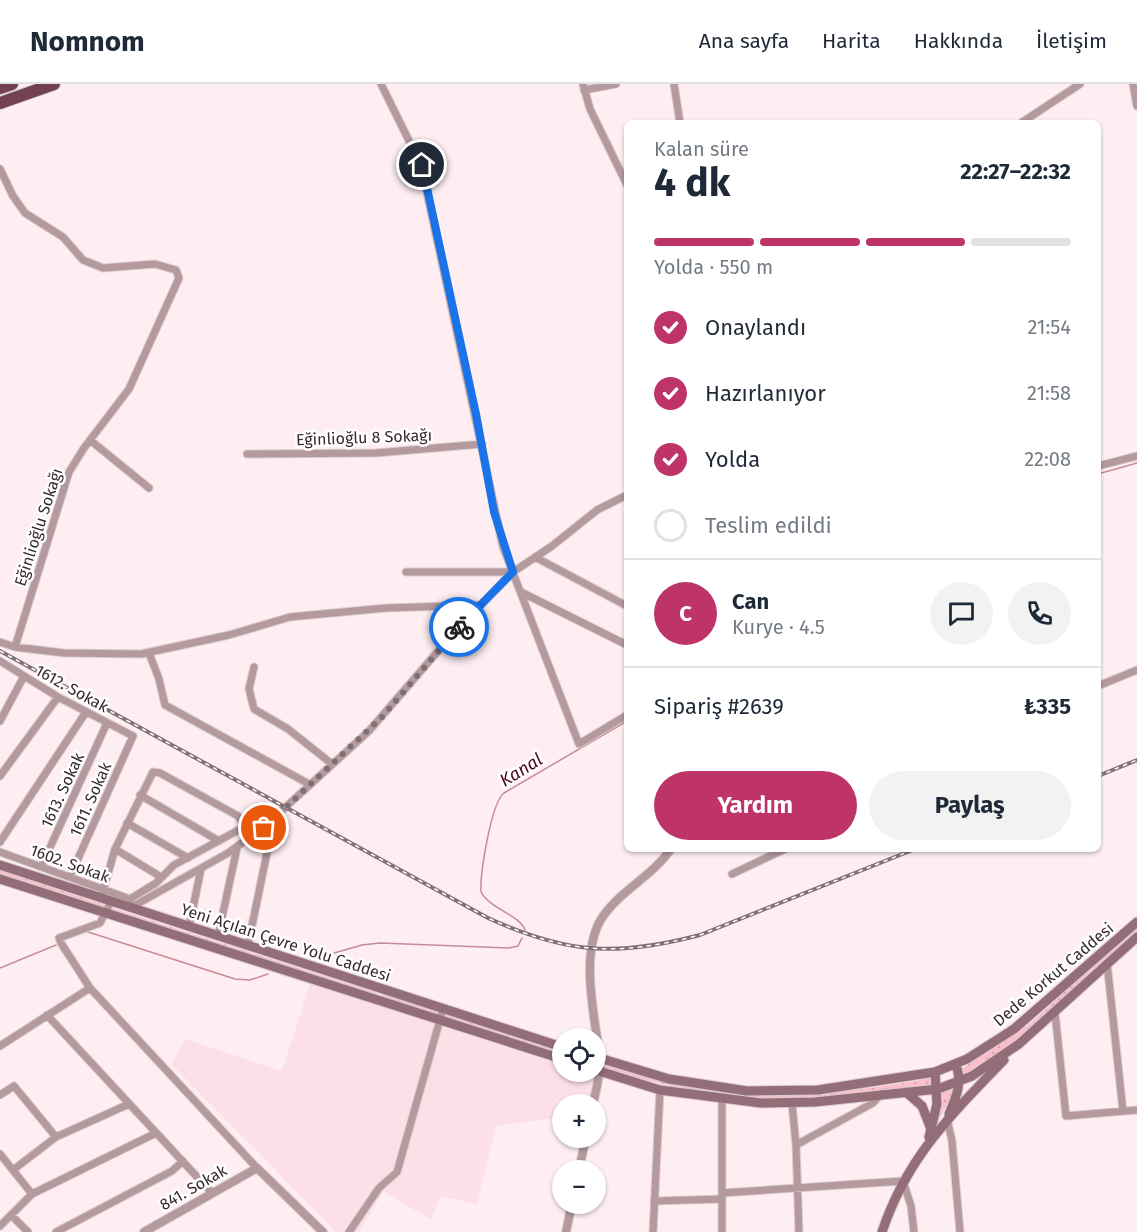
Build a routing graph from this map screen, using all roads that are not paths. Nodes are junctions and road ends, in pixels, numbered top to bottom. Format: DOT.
graph roads {
  1 [pos="12,84"];
  2 [pos="54,84"];
  3 [pos="381,84"];
  4 [pos="616,84"];
  5 [pos="674,84"];
  6 [pos="1080,84"];
  7 [pos="1132,84"];
  8 [pos="583,87"];
  9 [pos="0,88"];
  10 [pos="0,103"];
  11 [pos="1137,106"];
  12 [pos="680,120"];
  13 [pos="1026,120"];
  14 [pos="0,169"];
  15 [pos="624,179"];
  16 [pos="90,440"];
  17 [pos="482,444"];
  18 [pos="247,454"];
  19 [pos="1137,456"];
  20 [pos="1101,465"];
  21 [pos="149,488"];
  22 [pos="624,496"];
  23 [pos="536,557"];
  24 [pos="406,572"];
  25 [pos="513,572"];
  26 [pos="521,592"];
  27 [pos="624,604"];
  28 [pos="479,605"];
  29 [pos="0,642"];
  30 [pos="624,644"];
  31 [pos="15,646"];
  32 [pos="149,653"];
  33 [pos="0,661"];
  34 [pos="254,667"];
  35 [pos="1137,670"];
  36 [pos="24,676"];
  37 [pos="1101,685"];
  38 [pos="58,697"];
  39 [pos="3,712"];
  40 [pos="86,712"];
  41 [pos="624,717"];
  42 [pos="0,721"];
  43 [pos="107,723"];
  44 [pos="133,736"];
  45 [pos="332,764"];
  46 [pos="0,776"];
  47 [pos="309,784"];
  48 [pos="140,795"];
  49 [pos="274,819"];
  50 [pos="127,824"];
  51 [pos="246,826"];
  52 [pos="252,837"];
  53 [pos="219,841"];
  54 [pos="0,843"];
  55 [pos="237,848"];
  56 [pos="115,849"];
  57 [pos="0,852"];
  58 [pos="669,852"];
  59 [pos="779,852"];
  60 [pos="188,858"];
  61 [pos="0,865"];
  62 [pos="41,867"];
  63 [pos="201,869"];
  64 [pos="72,872"];
  65 [pos="732,874"];
  66 [pos="161,877"];
  67 [pos="0,879"];
  68 [pos="102,894"];
  69 [pos="111,902"];
  70 [pos="130,904"];
  71 [pos="107,912"];
  72 [pos="1137,922"];
  73 [pos="189,927"];
  74 [pos="218,936"];
  75 [pos="1137,937"];
  76 [pos="248,945"];
  77 [pos="1107,963"];
  78 [pos="90,988"];
  79 [pos="443,1008"];
  80 [pos="1055,1013"];
  81 [pos="47,1016"];
  82 [pos="440,1020"];
  83 [pos="596,1028"];
  84 [pos="552,1044"];
  85 [pos="1019,1044"];
  86 [pos="0,1046"];
  87 [pos="552,1056"];
  88 [pos="606,1060"];
  89 [pos="956,1065"];
  90 [pos="935,1072"];
  91 [pos="606,1073"];
  92 [pos="960,1081"];
  93 [pos="938,1089"];
  94 [pos="660,1090"];
  95 [pos="906,1092"];
  96 [pos="881,1094"];
  97 [pos="0,1095"];
  98 [pos="722,1100"];
  99 [pos="792,1103"];
  100 [pos="129,1104"];
  101 [pos="1137,1110"];
  102 [pos="1123,1111"];
  103 [pos="947,1119"];
  104 [pos="932,1130"];
  105 [pos="156,1133"];
  106 [pos="56,1137"];
  107 [pos="927,1142"];
  108 [pos="796,1145"];
  109 [pos="0,1154"];
  110 [pos="183,1161"];
  111 [pos="257,1168"];
  112 [pos="13,1170"];
  113 [pos="903,1181"];
  114 [pos="798,1190"];
  115 [pos="213,1193"];
  116 [pos="32,1194"];
  117 [pos="722,1196"];
  118 [pos="654,1201"];
  119 [pos="570,1214"];
  120 [pos="11,1215"];
  121 [pos="0,1226"];
  122 [pos="28,1232"];
  123 [pos="56,1232"];
  124 [pos="144,1232"];
  125 [pos="323,1232"];
  126 [pos="349,1232"];
  127 [pos="566,1232"];
  128 [pos="652,1232"];
  129 [pos="722,1232"];
  130 [pos="799,1232"];
  131 [pos="882,1232"];
  132 [pos="914,1232"];
  133 [pos="960,1232"];
  1 -- 9 [label="highway"];
  2 -- 10 [label="highway"];
  3 -- 17 [label="street"];
  4 -- 8 [label="street"];
  5 -- 12 [label="street"];
  6 -- 13 [label="street"];
  7 -- 11 [label="street"];
  8 -- 15 [label="street"];
  14 -- 16 [label="street, Eğinlioğlu Sokağı"];
  16 -- 21 [label="street"];
  16 -- 31 [label="street, Eğinlioğlu Sokağı"];
  17 -- 18 [label="street, Eğinlioğlu 8 Sokağı"];
  17 -- 25 [label="street"];
  19 -- 20 [label="street"];
  22 -- 23 [label="street"];
  23 -- 25 [label="street"];
  23 -- 27 [label="street"];
  24 -- 25 [label="street"];
  25 -- 26 [label="street"];
  25 -- 28 [label="street"];
  26 -- 30 [label="street"];
  26 -- 41 [label="street"];
  28 -- 32 [label="street"];
  28 -- 45 [label="street"];
  29 -- 31 [label="street"];
  31 -- 32 [label="street"];
  32 -- 47 [label="street"];
  33 -- 36 [label="street, 1612. Sokak"];
  34 -- 45 [label="street"];
  35 -- 37 [label="street"];
  36 -- 38 [label="street, 1612. Sokak"];
  36 -- 39 [label="street"];
  38 -- 40 [label="street, 1612. Sokak"];
  38 -- 46 [label="street"];
  39 -- 42 [label="street"];
  40 -- 43 [label="street, 1612. Sokak"];
  40 -- 54 [label="street"];
  43 -- 44 [label="street, 1612. Sokak"];
  43 -- 62 [label="street, 1613. Sokak"];
  44 -- 64 [label="street, 1611. Sokak"];
  45 -- 47 [label="street"];
  47 -- 49 [label="street"];
  48 -- 50 [label="street"];
  48 -- 51 [label="street"];
  48 -- 53 [label="street"];
  49 -- 52 [label="street"];
  49 -- 76 [label="street"];
  50 -- 56 [label="street"];
  50 -- 60 [label="street"];
  51 -- 52 [label="street"];
  51 -- 53 [label="street"];
  52 -- 55 [label="street"];
  53 -- 60 [label="street"];
  55 -- 63 [label="street"];
  55 -- 74 [label="street"];
  56 -- 66 [label="street"];
  56 -- 68 [label="street"];
  57 -- 62 [label="street, 1602. Sokak"];
  58 -- 83 [label="street"];
  59 -- 65 [label="street"];
  60 -- 66 [label="street"];
  61 -- 68 [label="main road, Yeni Açılan Çevre Yolu Caddesi"];
  62 -- 68 [label="street, 1602. Sokak"];
  63 -- 70 [label="street"];
  63 -- 73 [label="street"];
  66 -- 70 [label="street"];
  67 -- 71 [label="main road, Yeni Açılan Çevre Yolu Caddesi"];
  68 -- 69 [label="main road, Yeni Açılan Çevre Yolu Caddesi"];
  68 -- 70 [label="street, 1602. Sokak"];
  69 -- 70 [label="main road, Yeni Açılan Çevre Yolu Caddesi"];
  69 -- 71 [label="street"];
  70 -- 73 [label="main road, Yeni Açılan Çevre Yolu Caddesi"];
  71 -- 78 [label="street"];
  71 -- 82 [label="main road, Yeni Açılan Çevre Yolu Caddesi"];
  72 -- 89 [label="main road, Dede Korkut Caddesi"];
  73 -- 74 [label="main road, Yeni Açılan Çevre Yolu Caddesi"];
  74 -- 76 [label="main road, Yeni Açılan Çevre Yolu Caddesi"];
  75 -- 77 [label="main road, Dede Korkut Caddesi"];
  76 -- 79 [label="main road, Yeni Açılan Çevre Yolu Caddesi"];
  77 -- 80 [label="main road, Dede Korkut Caddesi"];
  77 -- 102 [label="street"];
  78 -- 81 [label="street"];
  78 -- 111 [label="street"];
  79 -- 82 [label="street"];
  79 -- 84 [label="main road, Yeni Açılan Çevre Yolu Caddesi"];
  80 -- 85 [label="main road, Dede Korkut Caddesi"];
  80 -- 102 [label="street"];
  81 -- 86 [label="street"];
  81 -- 100 [label="street"];
  82 -- 87 [label="main road, Yeni Açılan Çevre Yolu Caddesi"];
  82 -- 126 [label="street"];
  85 -- 92 [label="main road, Dede Korkut Caddesi"];
  85 -- 103 [label="main road, Dede Korkut Caddesi"];
  88 -- 90 [label="main road"];
  89 -- 90 [label="main road, Dede Korkut Caddesi"];
  89 -- 92 [label="main road"];
  90 -- 93 [label="main road, Dede Korkut Caddesi"];
  91 -- 94 [label="main road"];
  92 -- 93 [label="main road, Dede Korkut Caddesi"];
  92 -- 103 [label="main road, Dede Korkut Caddesi"];
  93 -- 95 [label="main road"];
  93 -- 104 [label="main road, Dede Korkut Caddesi"];
  94 -- 98 [label="main road"];
  94 -- 118 [label="street"];
  95 -- 96 [label="main road"];
  95 -- 104 [label="main road"];
  96 -- 99 [label="main road"];
  96 -- 108 [label="street"];
  97 -- 106 [label="street"];
  98 -- 99 [label="main road"];
  98 -- 117 [label="street"];
  99 -- 108 [label="street"];
  100 -- 105 [label="street"];
  100 -- 106 [label="street"];
  101 -- 102 [label="street"];
  103 -- 107 [label="main road, Dede Korkut Caddesi"];
  103 -- 133 [label="street"];
  104 -- 107 [label="main road, Dede Korkut Caddesi"];
  105 -- 110 [label="street"];
  105 -- 116 [label="street"];
  106 -- 112 [label="street"];
  107 -- 113 [label="main road, Dede Korkut Caddesi"];
  108 -- 114 [label="street"];
  109 -- 112 [label="street"];
  110 -- 115 [label="street"];
  110 -- 123 [label="street"];
  111 -- 115 [label="street, 841. Sokak"];
  111 -- 125 [label="street"];
  112 -- 116 [label="street"];
  113 -- 114 [label="street"];
  113 -- 131 [label="main road, Dede Korkut Caddesi"];
  113 -- 132 [label="street"];
  114 -- 117 [label="street"];
  114 -- 130 [label="street"];
  115 -- 124 [label="street, 841. Sokak"];
  116 -- 120 [label="street"];
  117 -- 118 [label="street"];
  117 -- 129 [label="street"];
  118 -- 128 [label="street"];
  119 -- 127 [label="street"];
  120 -- 121 [label="street"];
  120 -- 122 [label="street"];
}
